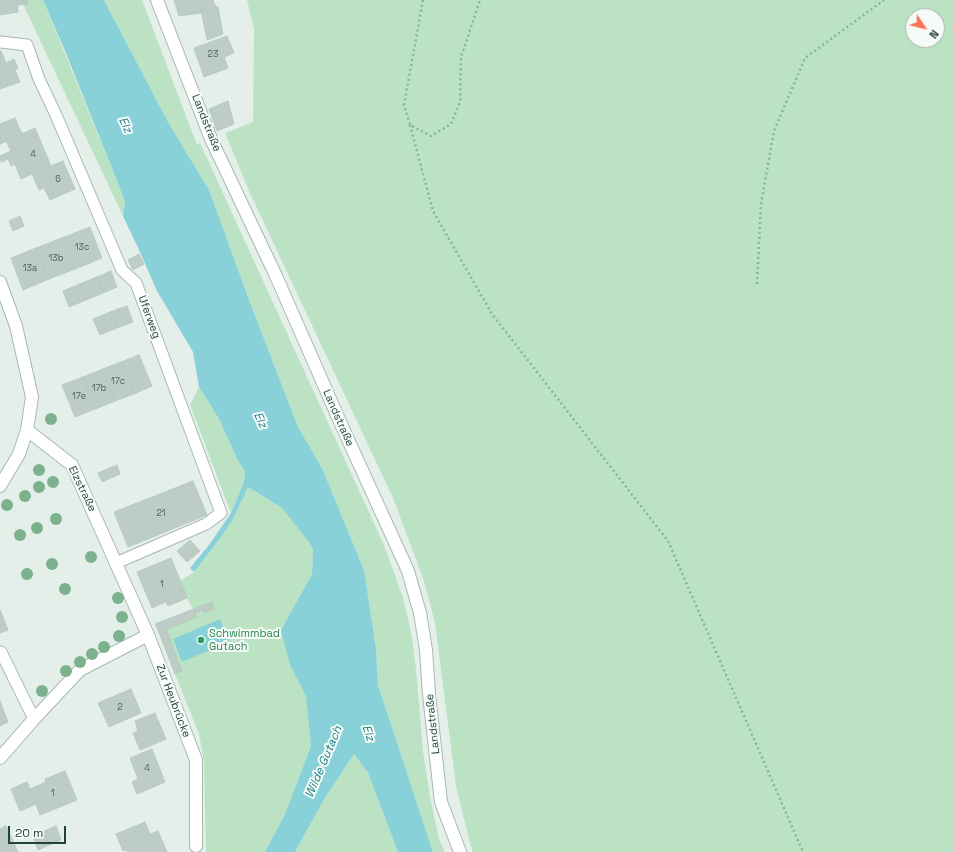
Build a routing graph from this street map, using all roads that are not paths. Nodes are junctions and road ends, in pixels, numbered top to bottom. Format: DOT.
graph roads {
  1 [pos="158,0"];
  2 [pos="0,42"];
  3 [pos="0,282"];
  4 [pos="27,430"];
  5 [pos="0,486"];
  6 [pos="116,564"];
  7 [pos="148,635"];
  8 [pos="0,653"];
  9 [pos="34,719"];
  10 [pos="0,758"];
  11 [pos="196,846"];
  12 [pos="460,852"];
  1 -- 12 [label="street, Landstraße"];
  2 -- 6 [label="lane, Uferweg"];
  3 -- 4 [label="street"];
  4 -- 5 [label="street"];
  4 -- 6 [label="street, Elzstraße"];
  6 -- 7 [label="street, Zur Heubrücke"];
  7 -- 9 [label="street"];
  7 -- 11 [label="street, Zur Heubrücke"];
  8 -- 9 [label="lane"];
  9 -- 10 [label="street"];
}
